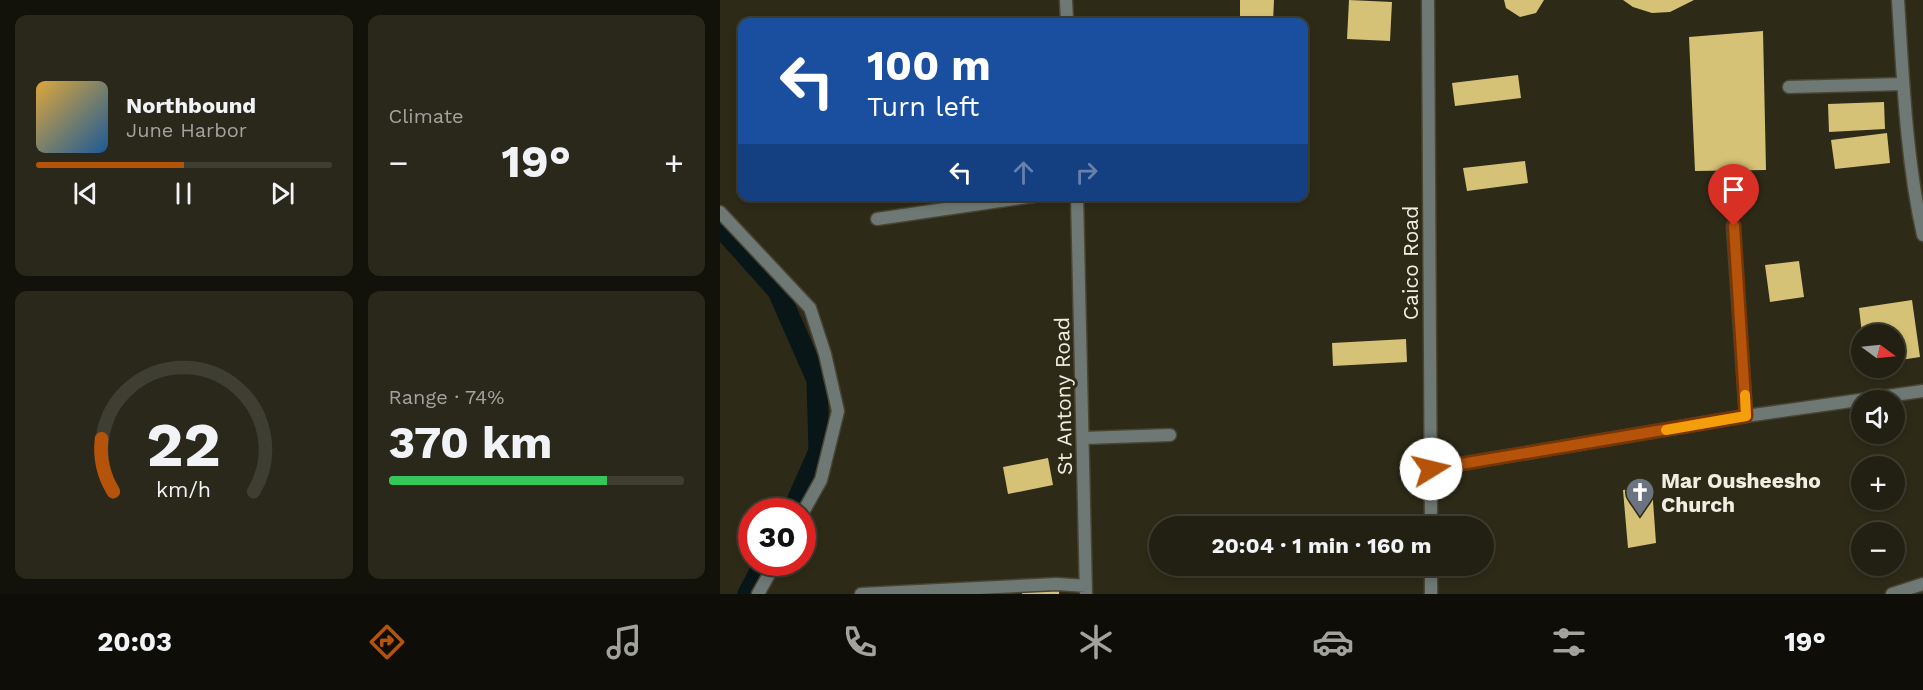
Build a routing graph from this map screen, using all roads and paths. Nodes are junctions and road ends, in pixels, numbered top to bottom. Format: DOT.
graph roads {
  1 [pos="1066,0"];
  2 [pos="1428,0"];
  3 [pos="1899,0"];
  4 [pos="1067,18"];
  5 [pos="1903,84"];
  6 [pos="1789,87"];
  7 [pos="1000,201"];
  8 [pos="1077,201"];
  9 [pos="720,212"];
  10 [pos="876,219"];
  11 [pos="1734,226"];
  12 [pos="1923,235"];
  13 [pos="1923,391"];
  14 [pos="1746,416"];
  15 [pos="1170,435"];
  16 [pos="1084,438"];
  17 [pos="1431,469"];
  18 [pos="811,498"];
  19 [pos="1431,516"];
  20 [pos="768,576"];
  21 [pos="1431,576"];
  22 [pos="1923,584"];
  23 [pos="1086,590"];
  24 [pos="758,594"];
  25 [pos="861,594"];
  26 [pos="1431,594"];
  27 [pos="1892,594"];
  1 -- 4 [label="street"];
  2 -- 17 [label="street, Caico Road"];
  3 -- 5 [label="street"];
  5 -- 6 [label="street"];
  5 -- 12 [label="street"];
  7 -- 10 [label="street"];
  8 -- 16 [label="street, St Antony Road"];
  9 -- 18 [label="street"];
  11 -- 14 [label="street"];
  13 -- 14 [label="street"];
  14 -- 17 [label="street"];
  15 -- 16 [label="street"];
  16 -- 23 [label="street, St Antony Road"];
  17 -- 19 [label="street, Caico Road"];
  20 -- 24 [label="street"];
  21 -- 26 [label="street"];
  22 -- 27 [label="street"];
  23 -- 25 [label="street"];
}
